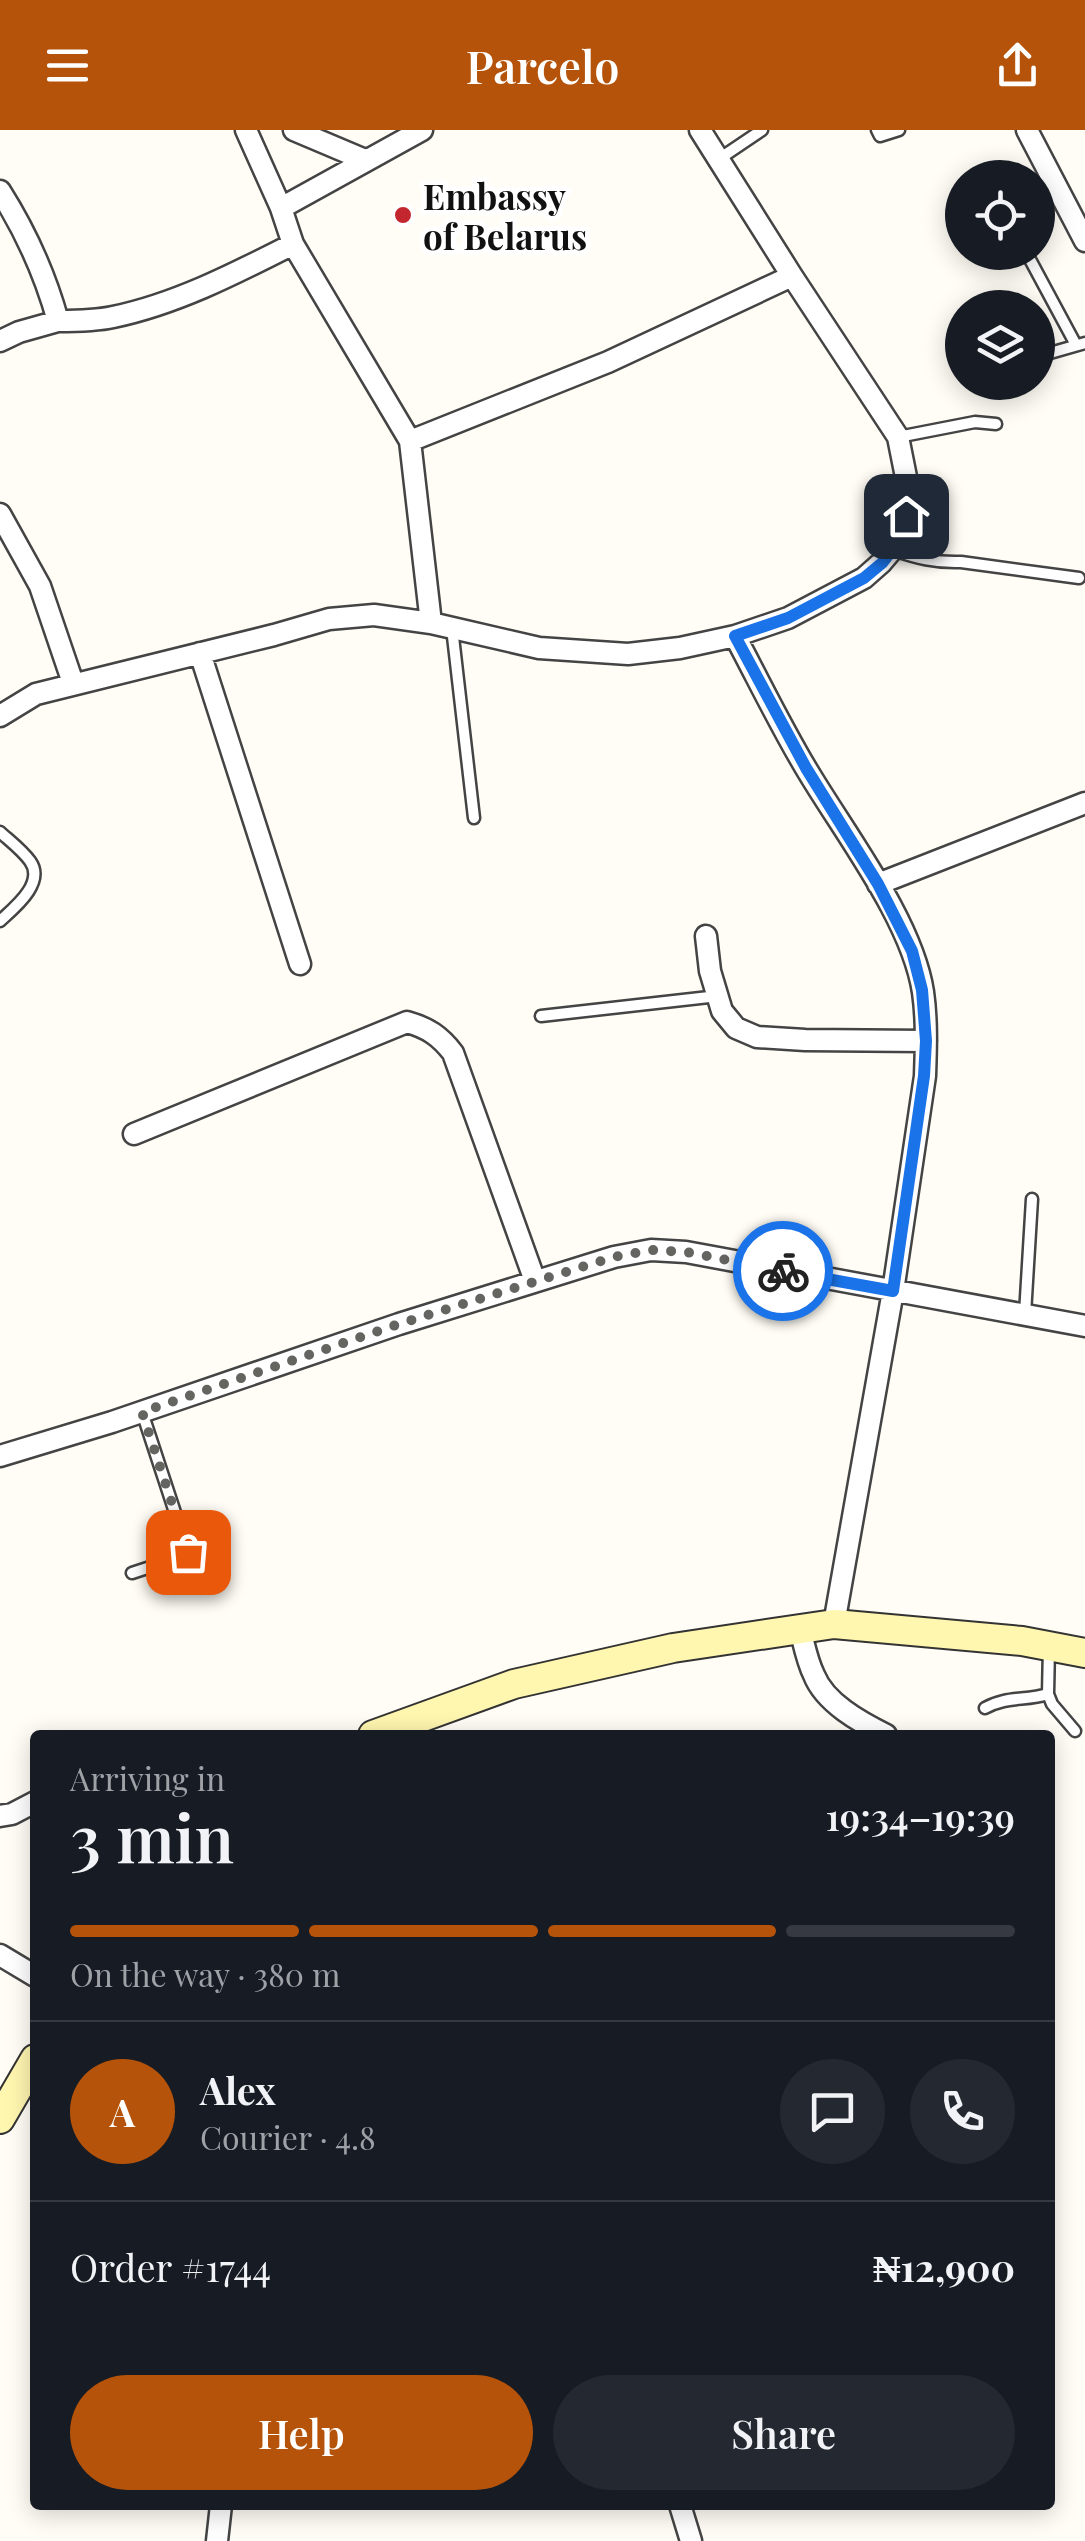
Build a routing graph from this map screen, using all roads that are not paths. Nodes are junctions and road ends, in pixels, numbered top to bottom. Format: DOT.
graph roads {
  1 [pos="246,130"];
  2 [pos="294,130"];
  3 [pos="422,130"];
  4 [pos="700,130"];
  5 [pos="762,130"];
  6 [pos="878,130"];
  7 [pos="899,130"];
  8 [pos="1026,130"];
  9 [pos="719,159"];
  10 [pos="365,160"];
  11 [pos="0,191"];
  12 [pos="281,208"];
  13 [pos="1085,241"];
  14 [pos="293,244"];
  15 [pos="1037,270"];
  16 [pos="792,276"];
  17 [pos="58,321"];
  18 [pos="0,341"];
  19 [pos="1081,344"];
  20 [pos="1055,351"];
  21 [pos="996,424"];
  22 [pos="898,437"];
  23 [pos="410,442"];
  24 [pos="0,514"];
  25 [pos="892,550"];
  26 [pos="1080,578"];
  27 [pos="442,625"];
  28 [pos="735,636"];
  29 [pos="200,653"];
  30 [pos="74,683"];
  31 [pos="0,716"];
  32 [pos="1085,803"];
  33 [pos="474,818"];
  34 [pos="0,832"];
  35 [pos="878,884"];
  36 [pos="0,922"];
  37 [pos="706,936"];
  38 [pos="300,964"];
  39 [pos="718,996"];
  40 [pos="541,1016"];
  41 [pos="926,1041"];
  42 [pos="134,1134"];
  43 [pos="1032,1199"];
  44 [pos="535,1282"];
  45 [pos="893,1291"];
  46 [pos="1024,1315"];
  47 [pos="1085,1326"];
  48 [pos="142,1412"];
  49 [pos="0,1456"];
  50 [pos="132,1573"];
  51 [pos="834,1624"];
  52 [pos="800,1629"];
  53 [pos="1049,1646"];
  54 [pos="1085,1653"];
  55 [pos="1048,1694"];
  56 [pos="985,1708"];
  57 [pos="392,1730"];
  58 [pos="876,1730"];
  59 [pos="1076,1731"];
  60 [pos="30,1805"];
  61 [pos="0,1816"];
  62 [pos="0,1955"];
  63 [pos="30,1973"];
  64 [pos="30,2067"];
  65 [pos="1,2115"];
  66 [pos="221,2510"];
  67 [pos="682,2510"];
  68 [pos="217,2541"];
  69 [pos="691,2541"];
  1 -- 12 [label="street"];
  2 -- 10 [label="street"];
  3 -- 10 [label="street"];
  4 -- 9 [label="street"];
  5 -- 9 [label="lane"];
  6 -- 7 [label="lane"];
  8 -- 13 [label="street"];
  9 -- 16 [label="street"];
  10 -- 12 [label="street"];
  11 -- 17 [label="street"];
  12 -- 14 [label="street"];
  14 -- 17 [label="street"];
  14 -- 23 [label="street"];
  15 -- 19 [label="lane"];
  16 -- 22 [label="street"];
  16 -- 23 [label="street"];
  17 -- 18 [label="street"];
  19 -- 20 [label="lane"];
  21 -- 22 [label="lane"];
  22 -- 25 [label="street"];
  23 -- 27 [label="street"];
  24 -- 30 [label="street"];
  25 -- 26 [label="lane"];
  25 -- 28 [label="street"];
  27 -- 28 [label="street"];
  27 -- 29 [label="street"];
  27 -- 33 [label="lane"];
  28 -- 35 [label="street"];
  29 -- 30 [label="street"];
  29 -- 38 [label="street"];
  30 -- 31 [label="street"];
  32 -- 35 [label="street"];
  34 -- 36 [label="lane"];
  35 -- 41 [label="street"];
  37 -- 39 [label="street"];
  39 -- 40 [label="lane"];
  39 -- 41 [label="street"];
  41 -- 45 [label="street"];
  42 -- 44 [label="street"];
  43 -- 46 [label="lane"];
  44 -- 45 [label="street"];
  44 -- 48 [label="street"];
  45 -- 46 [label="street"];
  45 -- 51 [label="street"];
  46 -- 47 [label="street"];
  48 -- 49 [label="street"];
  48 -- 50 [label="lane"];
  51 -- 52 [label="street"];
  51 -- 53 [label="street"];
  52 -- 57 [label="street"];
  52 -- 58 [label="street"];
  53 -- 54 [label="street"];
  53 -- 55 [label="lane"];
  55 -- 56 [label="lane"];
  55 -- 59 [label="lane"];
  60 -- 61 [label="street"];
  62 -- 63 [label="street"];
  64 -- 65 [label="street"];
  66 -- 68 [label="street"];
  67 -- 69 [label="street"];
}
